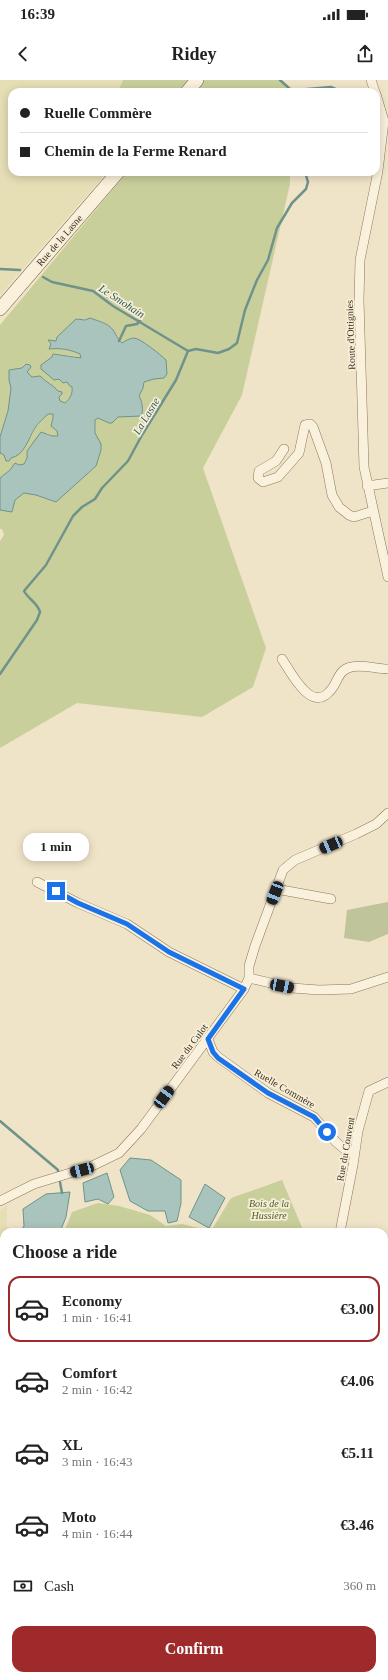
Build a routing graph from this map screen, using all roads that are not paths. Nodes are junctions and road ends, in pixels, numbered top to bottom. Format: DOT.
graph roads {
  1 [pos="197,80"];
  2 [pos="190,88"];
  3 [pos="380,104"];
  4 [pos="386,120"];
  5 [pos="380,158"];
  6 [pos="115,176"];
  7 [pos="377,176"];
  8 [pos="0,309"];
  9 [pos="284,449"];
  10 [pos="388,483"];
  11 [pos="368,486"];
  12 [pos="374,511"];
  13 [pos="388,577"];
  14 [pos="282,659"];
  15 [pos="388,669"];
  16 [pos="388,813"];
  17 [pos="37,882"];
  18 [pos="276,889"];
  19 [pos="331,898"];
  20 [pos="388,977"];
  21 [pos="249,978"];
  22 [pos="244,989"];
  23 [pos="208,1039"];
  24 [pos="388,1082"];
  25 [pos="354,1154"];
  26 [pos="0,1201"];
  27 [pos="341,1228"];
  1 -- 2 [label="street"];
  3 -- 4 [label="street, Route d'Ottignies"];
  4 -- 5 [label="street, Route d'Ottignies"];
  6 -- 8 [label="street, Rue de la Lasne"];
  7 -- 11 [label="street, Route d'Ottignies"];
  9 -- 12 [label="street"];
  10 -- 11 [label="street"];
  11 -- 12 [label="street, Route d'Ottignies"];
  12 -- 13 [label="street, Route d'Ottignies"];
  14 -- 15 [label="street"];
  16 -- 18 [label="street, Rue du Culot"];
  17 -- 22 [label="street"];
  18 -- 19 [label="street"];
  18 -- 21 [label="street, Rue du Culot"];
  20 -- 21 [label="street"];
  21 -- 22 [label="street, Rue du Culot"];
  22 -- 23 [label="street, Rue du Culot"];
  23 -- 25 [label="street, Ruelle Commère"];
  23 -- 26 [label="street, Rue du Culot"];
  24 -- 25 [label="street, Rue du Couvent"];
  25 -- 27 [label="street, Rue du Couvent"];
}
